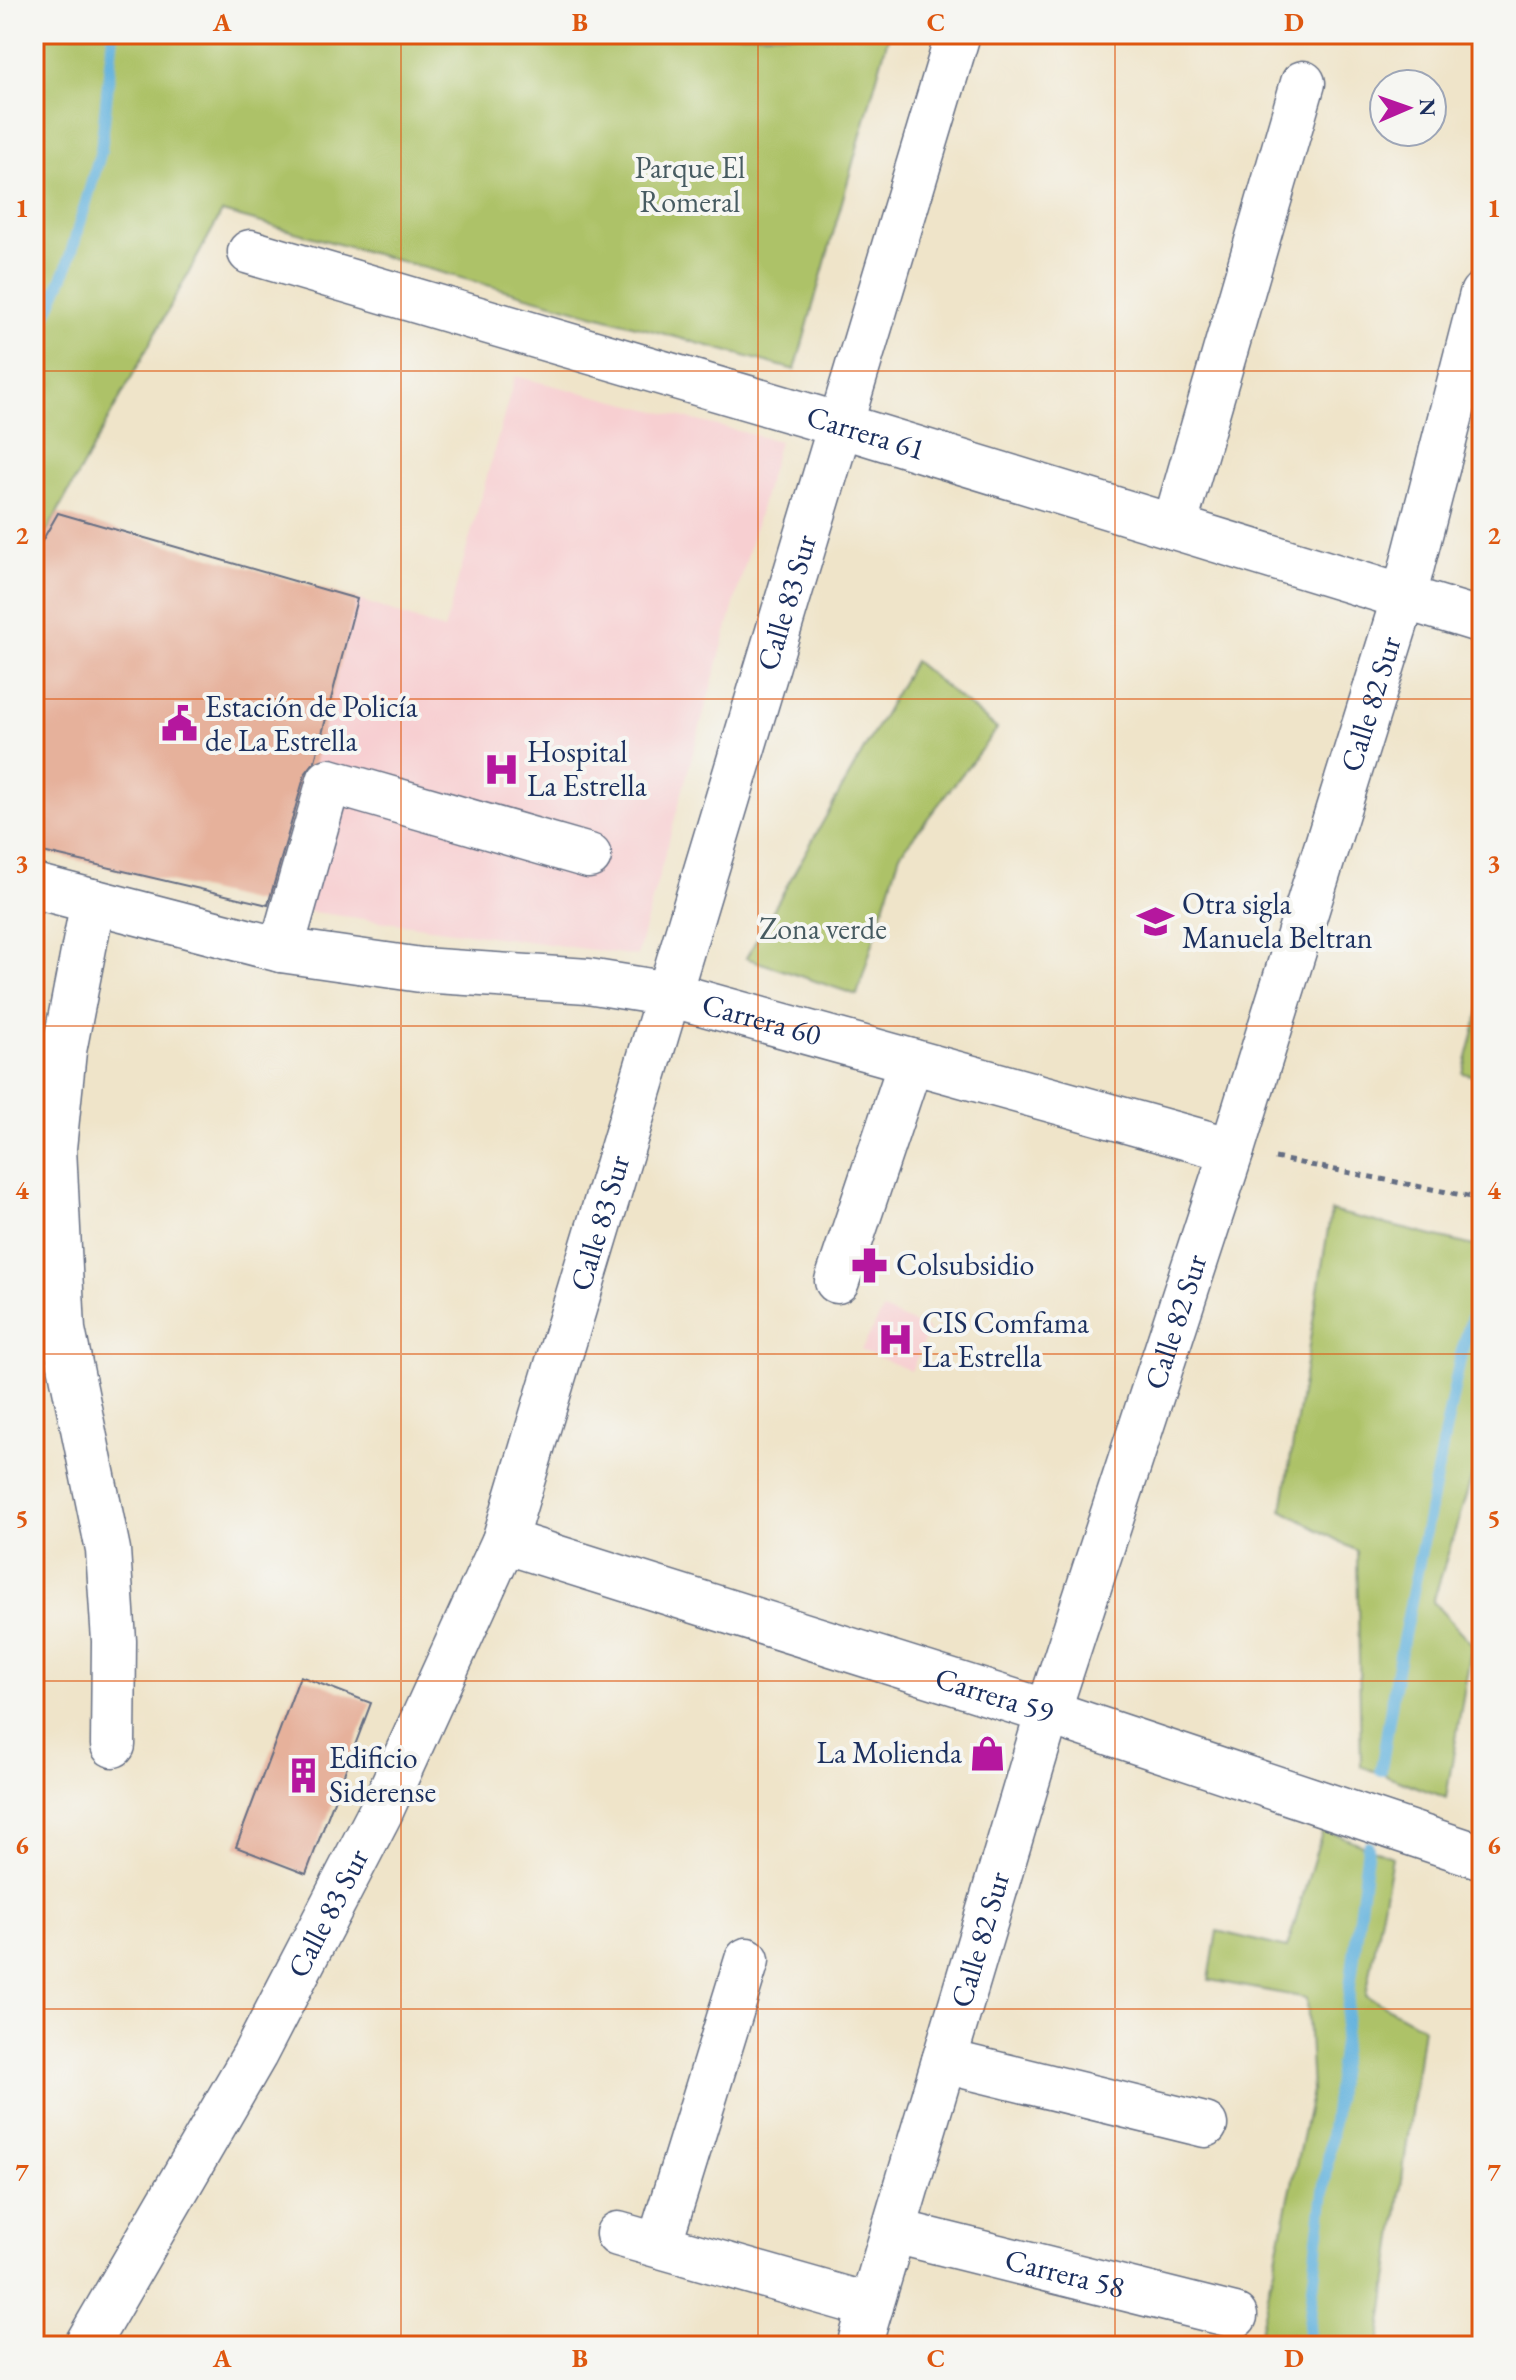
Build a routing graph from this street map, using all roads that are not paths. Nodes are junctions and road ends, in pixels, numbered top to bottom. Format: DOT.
graph roads {
  1 [pos="958,34"];
  2 [pos="1303,83"];
  3 [pos="250,252"];
  4 [pos="1482,294"];
  5 [pos="840,425"];
  6 [pos="1174,527"];
  7 [pos="1404,597"];
  8 [pos="1482,621"];
  9 [pos="589,856"];
  10 [pos="34,886"];
  11 [pos="93,901"];
  12 [pos="281,950"];
  13 [pos="669,994"];
  14 [pos="911,1061"];
  15 [pos="1232,1150"];
  16 [pos="837,1281"];
  17 [pos="504,1541"];
  18 [pos="1048,1712"];
  19 [pos="113,1745"];
  20 [pos="1482,1857"];
  21 [pos="747,1960"];
  22 [pos="944,2061"];
  23 [pos="1205,2125"];
  24 [pos="894,2231"];
  25 [pos="618,2234"];
  26 [pos="659,2245"];
  27 [pos="1235,2316"];
  28 [pos="865,2326"];
  29 [pos="86,2346"];
  1 -- 5 [label="street, Calle 83 Sur"];
  2 -- 6 [label="street"];
  3 -- 5 [label="street, Carrera 61"];
  4 -- 7 [label="street, Calle 82 Sur"];
  5 -- 6 [label="street, Carrera 61"];
  5 -- 13 [label="street, Calle 83 Sur"];
  6 -- 7 [label="street, Carrera 61"];
  7 -- 8 [label="street, Carrera 61"];
  7 -- 15 [label="street, Calle 82 Sur"];
  9 -- 12 [label="street"];
  10 -- 11 [label="street, Carrera 60"];
  11 -- 12 [label="street, Carrera 60"];
  11 -- 19 [label="street"];
  12 -- 13 [label="street, Carrera 60"];
  13 -- 14 [label="street, Carrera 60"];
  13 -- 17 [label="street, Calle 83 Sur"];
  14 -- 15 [label="street, Carrera 60"];
  14 -- 16 [label="street"];
  15 -- 18 [label="street, Calle 82 Sur"];
  17 -- 18 [label="street, Carrera 59"];
  17 -- 29 [label="street, Calle 83 Sur"];
  18 -- 20 [label="street, Carrera 59"];
  18 -- 22 [label="street, Calle 82 Sur"];
  21 -- 26 [label="street"];
  22 -- 23 [label="street"];
  22 -- 24 [label="street, Calle 82 Sur"];
  24 -- 27 [label="street, Carrera 58"];
  24 -- 28 [label="street, Calle 82 Sur"];
  25 -- 26 [label="street"];
  26 -- 28 [label="street"];
}
